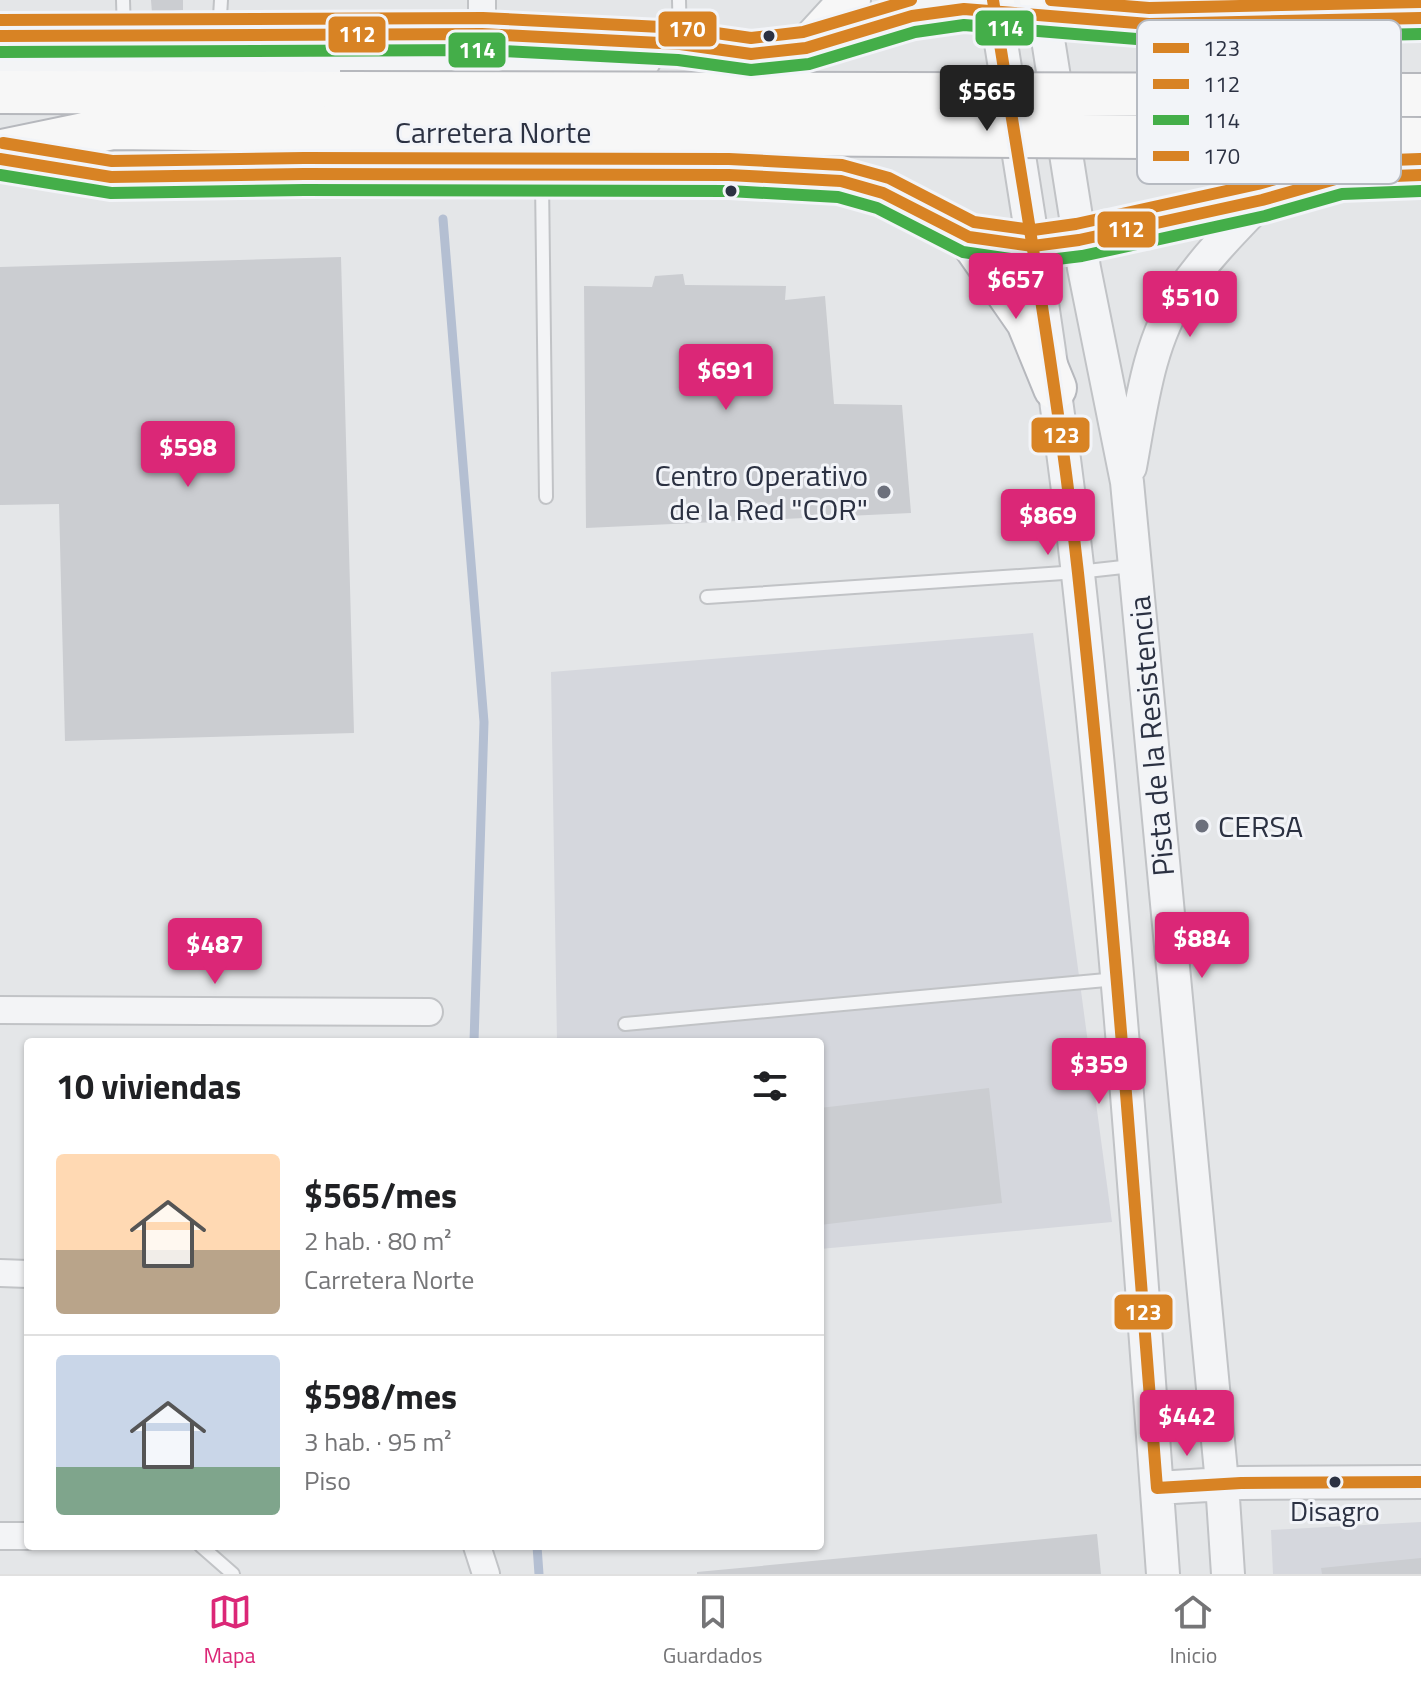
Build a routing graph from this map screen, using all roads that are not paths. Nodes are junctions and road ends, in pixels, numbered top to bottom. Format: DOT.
graph roads {
  1 [pos="123,0"];
  2 [pos="221,0"];
  3 [pos="482,0"];
  4 [pos="679,0"];
  5 [pos="850,0"];
  6 [pos="1138,0"];
  7 [pos="994,6"];
  8 [pos="1042,7"];
  9 [pos="1357,9"];
  10 [pos="1421,18"];
  11 [pos="1197,20"];
  12 [pos="1248,20"];
  13 [pos="1137,22"];
  14 [pos="482,34"];
  15 [pos="219,35"];
  16 [pos="0,36"];
  17 [pos="124,36"];
  18 [pos="680,44"];
  19 [pos="806,48"];
  20 [pos="751,54"];
  21 [pos="0,72"];
  22 [pos="0,92"];
  23 [pos="1401,95"];
  24 [pos="1421,95"];
  25 [pos="1137,99"];
  26 [pos="344,112"];
  27 [pos="1137,132"];
  28 [pos="1401,138"];
  29 [pos="1421,139"];
  30 [pos="0,151"];
  31 [pos="0,159"];
  32 [pos="542,175"];
  33 [pos="1421,175"];
  34 [pos="1401,176"];
  35 [pos="1318,184"];
  36 [pos="1262,200"];
  37 [pos="969,237"];
  38 [pos="1079,240"];
  39 [pos="1033,246"];
  40 [pos="1055,388"];
  41 [pos="1127,482"];
  42 [pos="546,497"];
  43 [pos="1135,566"];
  44 [pos="1078,572"];
  45 [pos="707,597"];
  46 [pos="1117,979"];
  47 [pos="0,1010"];
  48 [pos="429,1012"];
  49 [pos="625,1024"];
  50 [pos="0,1273"];
  51 [pos="24,1274"];
  52 [pos="1421,1482"];
  53 [pos="1222,1483"];
  54 [pos="1157,1488"];
  55 [pos="0,1536"];
  56 [pos="24,1536"];
  57 [pos="206,1550"];
  58 [pos="478,1550"];
  59 [pos="233,1574"];
  60 [pos="486,1574"];
  61 [pos="1163,1574"];
  62 [pos="1228,1574"];
  1 -- 17 [label="lane"];
  2 -- 15 [label="lane"];
  3 -- 14 [label="street"];
  4 -- 18 [label="lane"];
  5 -- 19 [label="main road"];
  6 -- 11 [label="main road"];
  7 -- 8 [label="street"];
  7 -- 19 [label="street"];
  7 -- 39 [label="street, Pista de la Resistencia"];
  8 -- 13 [label="street"];
  8 -- 38 [label="street, Pista de la Resistencia"];
  9 -- 10 [label="street"];
  9 -- 12 [label="street"];
  14 -- 15 [label="street"];
  14 -- 18 [label="street"];
  15 -- 17 [label="street"];
  16 -- 17 [label="street"];
  18 -- 20 [label="street"];
  19 -- 20 [label="street"];
  20 -- 21 [label="street"];
  22 -- 26 [label="highway, Carretera Norte"];
  23 -- 24 [label="highway, Carretera Norte, bridge"];
  25 -- 26 [label="highway, Carretera Norte, bridge"];
  26 -- 27 [label="highway, Carretera Norte, bridge"];
  26 -- 30 [label="highway, Carretera Norte"];
  28 -- 29 [label="highway, Carretera Norte, bridge"];
  31 -- 32 [label="highway"];
  32 -- 37 [label="highway"];
  32 -- 42 [label="lane"];
  33 -- 34 [label="highway"];
  35 -- 36 [label="highway"];
  36 -- 38 [label="highway"];
  36 -- 41 [label="street"];
  37 -- 39 [label="highway"];
  37 -- 40 [label="highway"];
  38 -- 39 [label="highway"];
  38 -- 41 [label="street, Pista de la Resistencia"];
  39 -- 40 [label="street, Pista de la Resistencia"];
  40 -- 44 [label="street, Pista de la Resistencia"];
  41 -- 43 [label="street, Pista de la Resistencia"];
  43 -- 44 [label="lane"];
  43 -- 53 [label="street, Pista de la Resistencia"];
  44 -- 45 [label="lane"];
  44 -- 46 [label="street, Pista de la Resistencia"];
  46 -- 49 [label="lane"];
  46 -- 54 [label="street, Pista de la Resistencia"];
  47 -- 48 [label="street"];
  50 -- 51 [label="street"];
  52 -- 53 [label="street"];
  53 -- 54 [label="street"];
  53 -- 62 [label="street, Pista de la Resistencia"];
  54 -- 61 [label="street, Pista de la Resistencia"];
  55 -- 56 [label="street"];
  57 -- 59 [label="lane"];
  58 -- 60 [label="street"];
}
